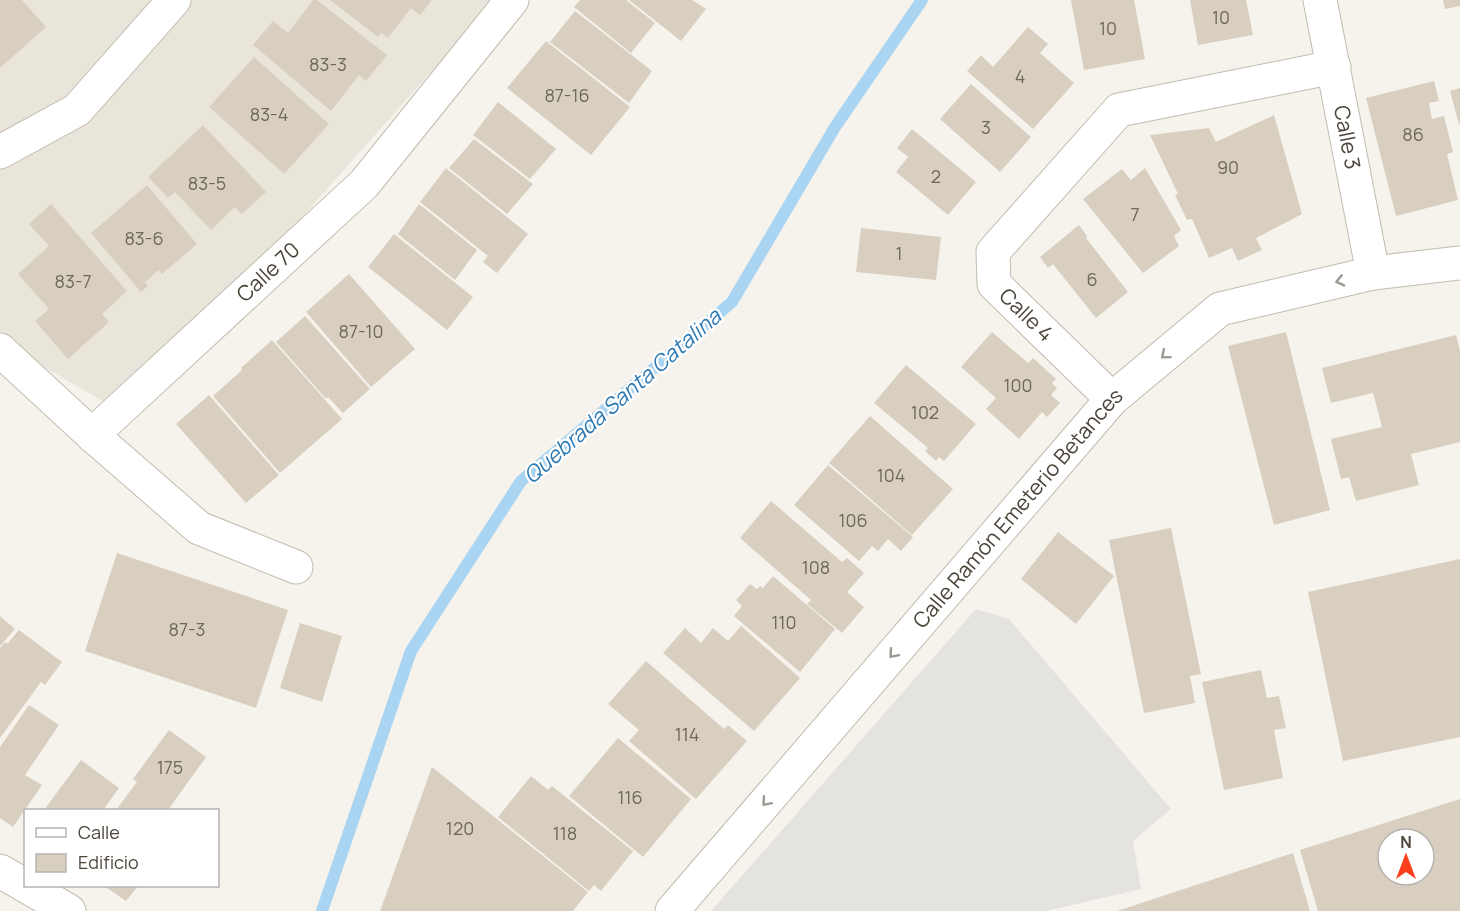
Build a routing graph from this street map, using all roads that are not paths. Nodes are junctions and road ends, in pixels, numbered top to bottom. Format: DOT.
graph roads {
  1 [pos="174,0"];
  2 [pos="512,0"];
  3 [pos="1320,0"];
  4 [pos="1334,67"];
  5 [pos="0,152"];
  6 [pos="1460,263"];
  7 [pos="1373,273"];
  8 [pos="0,350"];
  9 [pos="1112,399"];
  10 [pos="92,435"];
  11 [pos="297,567"];
  12 [pos="0,871"];
  13 [pos="24,885"];
  14 [pos="28,887"];
  15 [pos="69,911"];
  16 [pos="672,911"];
  1 -- 5 [label="street"];
  2 -- 10 [label="street, Calle 70"];
  3 -- 4 [label="street, Calle 3"];
  4 -- 7 [label="street, Calle 3"];
  4 -- 9 [label="street, Calle 4"];
  6 -- 7 [label="street, Calle Ramón Emeterio Betances"];
  7 -- 9 [label="street, Calle Ramón Emeterio Betances, one-way"];
  8 -- 10 [label="street"];
  9 -- 16 [label="street, Calle Ramón Emeterio Betances, one-way"];
  10 -- 11 [label="street"];
  12 -- 13 [label="street"];
  14 -- 15 [label="street"];
}
